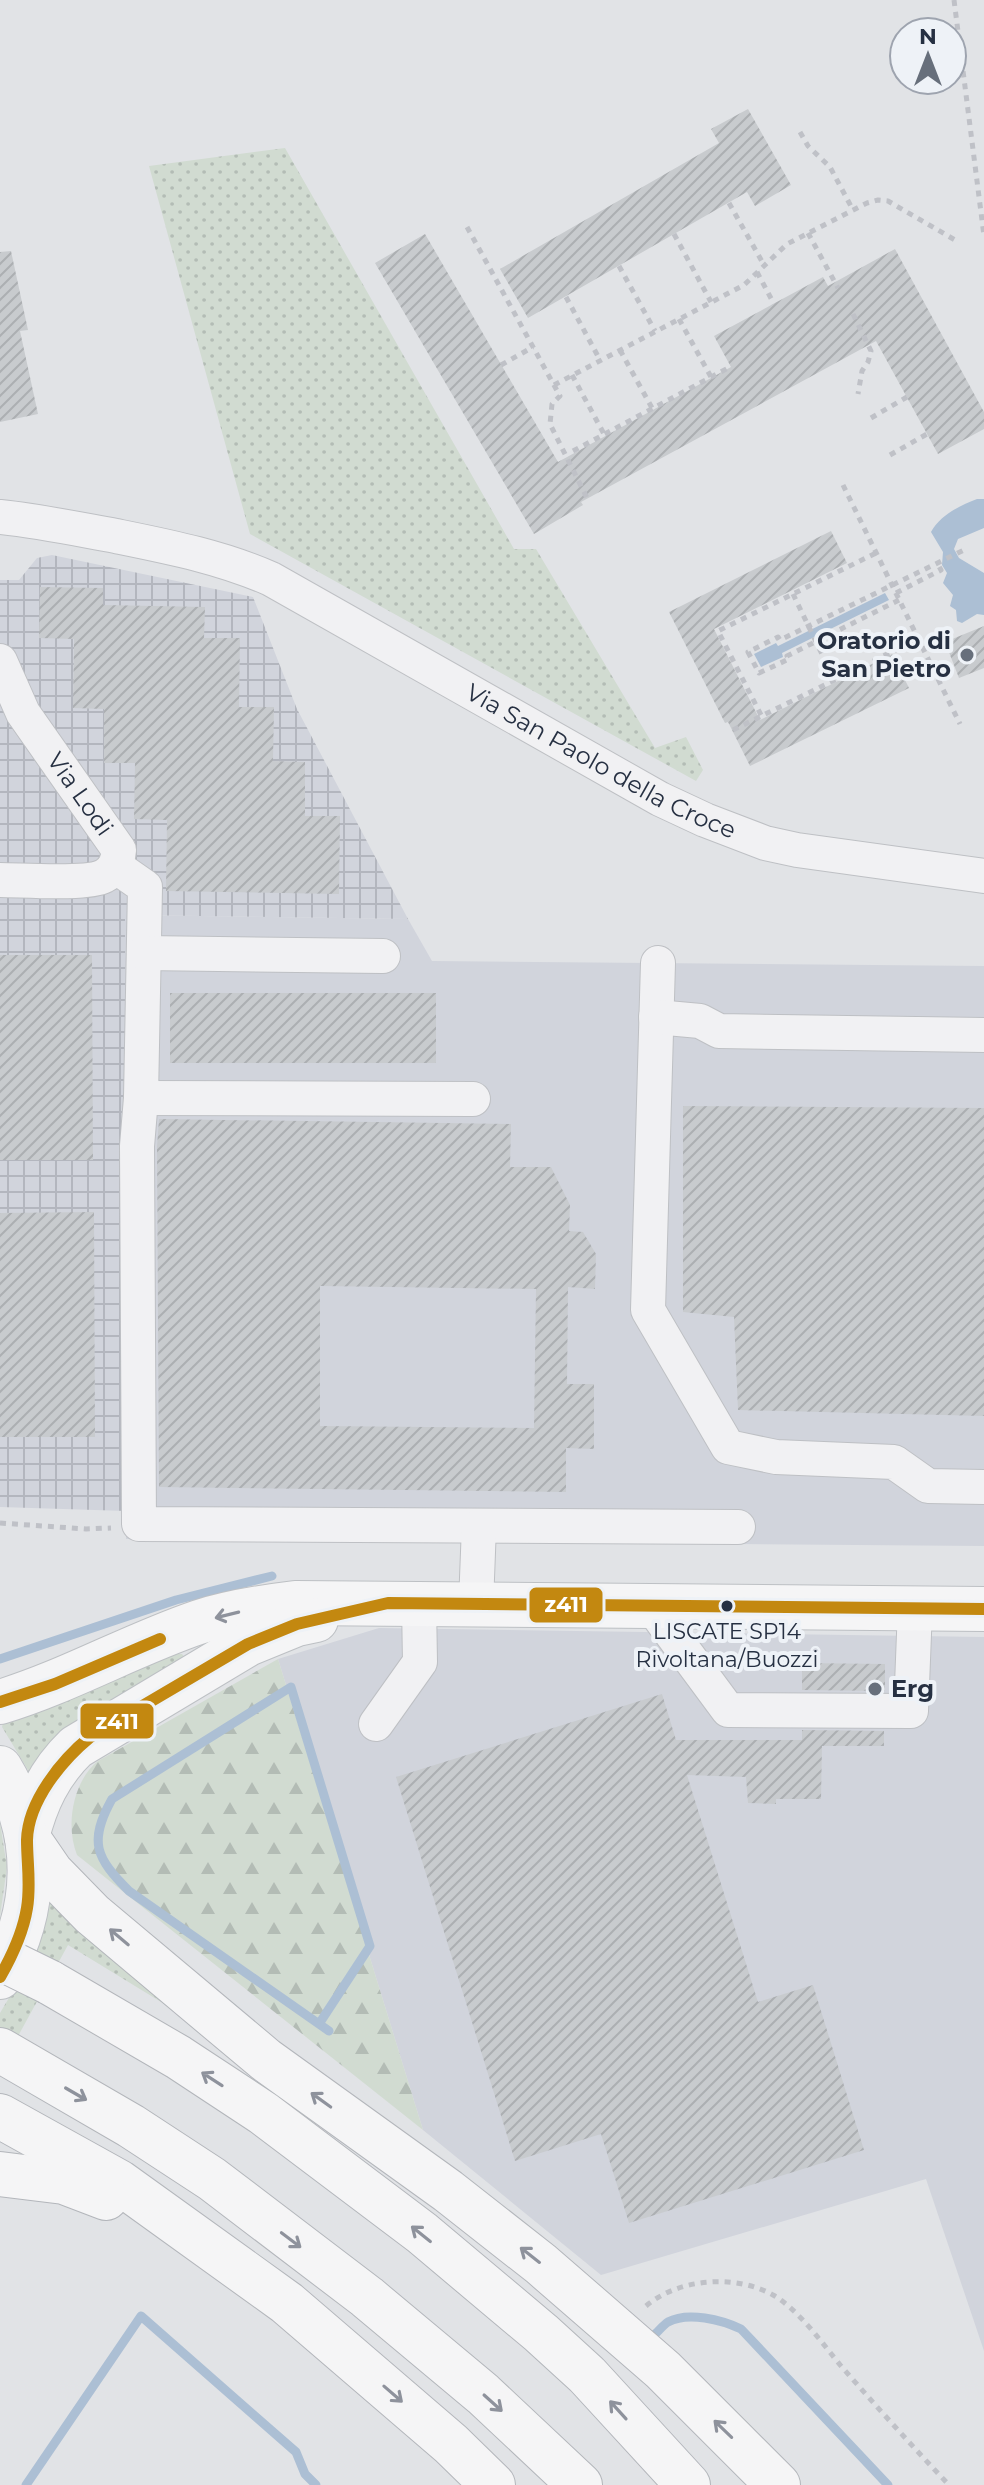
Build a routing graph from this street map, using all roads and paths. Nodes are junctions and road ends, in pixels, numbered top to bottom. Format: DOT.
graph roads {
  1 [pos="954,0"];
  2 [pos="800,132"];
  3 [pos="729,203"];
  4 [pos="853,210"];
  5 [pos="467,227"];
  6 [pos="808,233"];
  7 [pos="674,234"];
  8 [pos="984,236"];
  9 [pos="955,240"];
  10 [pos="764,265"];
  11 [pos="619,266"];
  12 [pos="757,272"];
  13 [pos="838,288"];
  14 [pos="566,297"];
  15 [pos="711,302"];
  16 [pos="774,304"];
  17 [pos="853,314"];
  18 [pos="679,319"];
  19 [pos="655,331"];
  20 [pos="533,347"];
  21 [pos="620,350"];
  22 [pos="600,360"];
  23 [pos="501,365"];
  24 [pos="730,367"];
  25 [pos="572,375"];
  26 [pos="711,377"];
  27 [pos="554,385"];
  28 [pos="858,394"];
  29 [pos="907,397"];
  30 [pos="652,408"];
  31 [pos="871,418"];
  32 [pos="604,434"];
  33 [pos="927,434"];
  34 [pos="573,451"];
  35 [pos="890,455"];
  36 [pos="843,485"];
  37 [pos="589,502"];
  38 [pos="0,517"];
  39 [pos="964,550"];
  40 [pos="876,553"];
  41 [pos="937,563"];
  42 [pos="891,585"];
  43 [pos="895,593"];
  44 [pos="793,594"];
  45 [pos="899,600"];
  46 [pos="808,626"];
  47 [pos="918,639"];
  48 [pos="816,642"];
  49 [pos="0,661"];
  50 [pos="834,680"];
  51 [pos="761,715"];
  52 [pos="960,724"];
  53 [pos="733,730"];
  54 [pos="115,866"];
  55 [pos="984,876"];
  56 [pos="0,880"];
  57 [pos="144,953"];
  58 [pos="383,956"];
  59 [pos="658,963"];
  60 [pos="656,1017"];
  61 [pos="984,1035"];
  62 [pos="141,1098"];
  63 [pos="473,1099"];
  64 [pos="984,1487"];
  65 [pos="0,1523"];
  66 [pos="139,1524"];
  67 [pos="479,1526"];
  68 [pos="738,1527"];
  69 [pos="403,1603"];
  70 [pos="476,1604"];
  71 [pos="651,1606"];
  72 [pos="915,1608"];
  73 [pos="984,1609"];
  74 [pos="0,1702"];
  75 [pos="376,1724"];
  76 [pos="0,1768"];
  77 [pos="27,1837"];
  78 [pos="0,1958"];
  79 [pos="0,1977"];
  80 [pos="4,2052"];
  81 [pos="0,2116"];
  82 [pos="0,2174"];
  83 [pos="640,2312"];
  84 [pos="334,2343"];
  85 [pos="572,2477"];
  86 [pos="493,2485"];
  87 [pos="688,2485"];
  88 [pos="778,2485"];
  89 [pos="949,2485"];
  1 -- 8 [label="path"];
  2 -- 4 [label="path"];
  3 -- 10 [label="path"];
  4 -- 6 [label="path"];
  4 -- 9 [label="path"];
  5 -- 20 [label="path"];
  6 -- 10 [label="path"];
  6 -- 13 [label="path"];
  7 -- 15 [label="path"];
  10 -- 12 [label="path"];
  11 -- 19 [label="path"];
  12 -- 15 [label="path"];
  12 -- 16 [label="path"];
  14 -- 22 [label="path"];
  15 -- 18 [label="path"];
  17 -- 28 [label="path"];
  18 -- 19 [label="path"];
  18 -- 26 [label="path"];
  19 -- 21 [label="path"];
  20 -- 23 [label="path"];
  20 -- 27 [label="path"];
  21 -- 22 [label="path"];
  21 -- 30 [label="path"];
  22 -- 25 [label="path"];
  24 -- 26 [label="path"];
  25 -- 27 [label="path"];
  25 -- 32 [label="path"];
  26 -- 30 [label="path"];
  27 -- 37 [label="path"];
  29 -- 31 [label="path"];
  30 -- 32 [label="path"];
  32 -- 34 [label="path"];
  33 -- 35 [label="path"];
  36 -- 40 [label="path"];
  38 -- 55 [label="street, Via San Paolo della Croce"];
  39 -- 41 [label="path"];
  40 -- 42 [label="path"];
  40 -- 44 [label="path"];
  41 -- 42 [label="path"];
  41 -- 43 [label="path"];
  42 -- 43 [label="path"];
  42 -- 46 [label="path"];
  43 -- 45 [label="path"];
  44 -- 46 [label="path"];
  44 -- 51 [label="path"];
  45 -- 47 [label="path"];
  45 -- 48 [label="path"];
  46 -- 48 [label="path"];
  46 -- 48 [label="path"];
  47 -- 50 [label="path"];
  47 -- 52 [label="path"];
  48 -- 50 [label="path"];
  49 -- 54 [label="street, Via Lodi"];
  50 -- 51 [label="path"];
  51 -- 53 [label="path"];
  54 -- 56 [label="street, Via Lodi"];
  54 -- 57 [label="street"];
  57 -- 58 [label="street"];
  57 -- 62 [label="street"];
  59 -- 60 [label="street"];
  60 -- 61 [label="street"];
  60 -- 64 [label="street"];
  62 -- 63 [label="street"];
  62 -- 66 [label="street"];
  65 -- 66 [label="path"];
  66 -- 67 [label="street"];
  67 -- 68 [label="street"];
  67 -- 70 [label="street"];
  69 -- 70 [label="main road"];
  69 -- 74 [label="main road, one-way"];
  69 -- 75 [label="street"];
  69 -- 77 [label="main road"];
  70 -- 71 [label="main road"];
  71 -- 72 [label="main road"];
  71 -- 72 [label="street"];
  72 -- 73 [label="main road"];
  76 -- 77 [label="main road"];
  77 -- 79 [label="main road"];
  88 -- 77 [label="main road, one-way"];
  87 -- 78 [label="main road, one-way, bridge"];
  80 -- 85 [label="main road, one-way"];
  81 -- 84 [label="main road"];
  82 -- 84 [label="main road"];
  83 -- 89 [label="path"];
  84 -- 86 [label="main road, one-way"];
}
